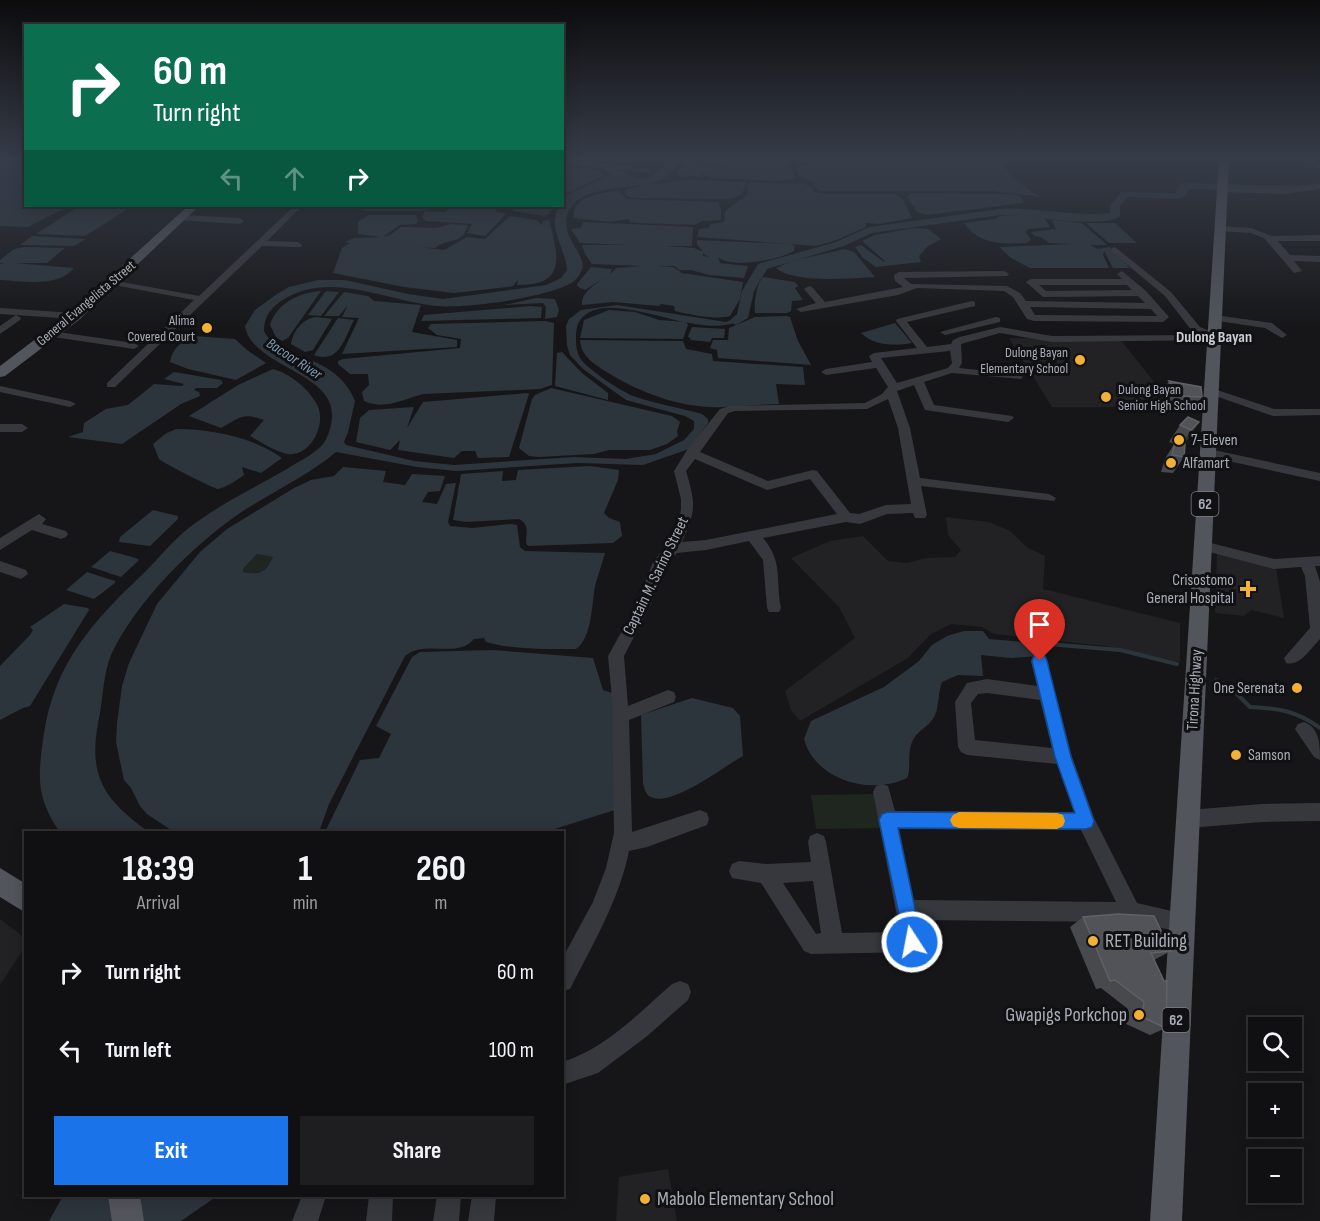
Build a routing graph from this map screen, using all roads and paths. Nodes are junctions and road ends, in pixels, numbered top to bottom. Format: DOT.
graph roads {
  1 [pos="287,216"];
  2 [pos="1222,216"];
  3 [pos="182,218"];
  4 [pos="240,221"];
  5 [pos="1221,229"];
  6 [pos="1274,238"];
  7 [pos="1320,238"];
  8 [pos="259,243"];
  9 [pos="298,245"];
  10 [pos="1115,250"];
  11 [pos="1287,258"];
  12 [pos="1320,259"];
  13 [pos="1297,271"];
  14 [pos="1122,274"];
  15 [pos="114,282"];
  16 [pos="1130,282"];
  17 [pos="889,284"];
  18 [pos="864,287"];
  19 [pos="910,287"];
  20 [pos="837,288"];
  21 [pos="1002,288"];
  22 [pos="810,289"];
  23 [pos="898,292"];
  24 [pos="1143,293"];
  25 [pos="873,296"];
  26 [pos="201,299"];
  27 [pos="848,300"];
  28 [pos="972,304"];
  29 [pos="1024,304"];
  30 [pos="822,305"];
  31 [pos="801,309"];
  32 [pos="1159,310"];
  33 [pos="0,311"];
  34 [pos="1182,313"];
  35 [pos="75,316"];
  36 [pos="16,318"];
  37 [pos="1215,318"];
  38 [pos="996,321"];
  39 [pos="0,331"];
  40 [pos="945,332"];
  41 [pos="51,334"];
  42 [pos="1282,335"];
  43 [pos="1214,337"];
  44 [pos="134,346"];
  45 [pos="955,347"];
  46 [pos="924,350"];
  47 [pos="878,364"];
  48 [pos="952,370"];
  49 [pos="826,372"];
  50 [pos="0,373"];
  51 [pos="1017,377"];
  52 [pos="918,379"];
  53 [pos="111,385"];
  54 [pos="0,389"];
  55 [pos="893,389"];
  56 [pos="1212,391"];
  57 [pos="70,404"];
  58 [pos="1320,412"];
  59 [pos="970,413"];
  60 [pos="1008,418"];
  61 [pos="974,427"];
  62 [pos="0,428"];
  63 [pos="22,428"];
  64 [pos="692,453"];
  65 [pos="1209,453"];
  66 [pos="1320,477"];
  67 [pos="912,481"];
  68 [pos="1050,498"];
  69 [pos="846,517"];
  70 [pos="61,534"];
  71 [pos="752,535"];
  72 [pos="0,544"];
  73 [pos="1203,546"];
  74 [pos="673,548"];
  75 [pos="1313,562"];
  76 [pos="0,566"];
  77 [pos="21,574"];
  78 [pos="774,608"];
  79 [pos="1292,658"];
  80 [pos="1040,661"];
  81 [pos="1047,694"];
  82 [pos="668,697"];
  83 [pos="621,716"];
  84 [pos="1304,729"];
  85 [pos="1320,752"];
  86 [pos="1063,757"];
  87 [pos="882,792"];
  88 [pos="1320,812"];
  89 [pos="700,819"];
  90 [pos="1189,819"];
  91 [pos="888,820"];
  92 [pos="1086,821"];
  93 [pos="817,842"];
  94 [pos="621,843"];
  95 [pos="740,871"];
  96 [pos="822,871"];
  97 [pos="766,874"];
  98 [pos="0,881"];
  99 [pos="24,899"];
  100 [pos="906,910"];
  101 [pos="1131,912"];
  102 [pos="1182,922"];
  103 [pos="833,944"];
  104 [pos="564,977"];
  105 [pos="680,992"];
  106 [pos="564,1073"];
  107 [pos="124,1197"];
  108 [pos="314,1197"];
  109 [pos="381,1197"];
  110 [pos="449,1197"];
  111 [pos="484,1197"];
  112 [pos="128,1221"];
  113 [pos="305,1221"];
  114 [pos="380,1221"];
  115 [pos="446,1221"];
  116 [pos="481,1221"];
  117 [pos="1166,1221"];
  1 -- 8 [label="street"];
  2 -- 5 [label="main road, Tirona Highway / 62"];
  3 -- 4 [label="street"];
  3 -- 15 [label="main road, General Evangelista Street"];
  5 -- 6 [label="street"];
  5 -- 37 [label="main road, Tirona Highway / 62"];
  6 -- 7 [label="street"];
  6 -- 11 [label="street"];
  8 -- 9 [label="street"];
  8 -- 26 [label="street"];
  10 -- 34 [label="street"];
  11 -- 12 [label="street"];
  11 -- 13 [label="street"];
  14 -- 16 [label="street"];
  15 -- 26 [label="street"];
  15 -- 35 [label="main road, General Evangelista Street"];
  16 -- 24 [label="street"];
  16 -- 24 [label="street"];
  17 -- 23 [label="street"];
  18 -- 25 [label="street"];
  19 -- 21 [label="street"];
  19 -- 21 [label="street"];
  19 -- 23 [label="street"];
  20 -- 27 [label="street"];
  21 -- 29 [label="street"];
  22 -- 30 [label="street"];
  23 -- 25 [label="street"];
  24 -- 32 [label="street"];
  25 -- 27 [label="street"];
  26 -- 53 [label="street"];
  27 -- 30 [label="street"];
  28 -- 46 [label="street"];
  29 -- 32 [label="street"];
  29 -- 32 [label="street"];
  30 -- 31 [label="street"];
  32 -- 34 [label="street"];
  33 -- 35 [label="street"];
  34 -- 43 [label="street"];
  35 -- 41 [label="main road, General Evangelista Street"];
  36 -- 39 [label="street"];
  37 -- 42 [label="street"];
  37 -- 43 [label="main road, Tirona Highway / 62"];
  38 -- 40 [label="street"];
  38 -- 43 [label="street"];
  38 -- 45 [label="street"];
  41 -- 44 [label="street"];
  41 -- 50 [label="main road, General Evangelista Street"];
  43 -- 56 [label="main road, Tirona Highway / 62"];
  45 -- 46 [label="street"];
  45 -- 48 [label="street"];
  46 -- 47 [label="street"];
  47 -- 49 [label="street"];
  47 -- 55 [label="street"];
  48 -- 51 [label="street"];
  48 -- 52 [label="street, Captain M. Sarino Street"];
  52 -- 55 [label="street, Captain M. Sarino Street"];
  52 -- 59 [label="street"];
  54 -- 57 [label="street"];
  55 -- 64 [label="street, Captain M. Sarino Street"];
  55 -- 67 [label="street"];
  56 -- 58 [label="street"];
  56 -- 65 [label="main road, Tirona Highway / 62"];
  59 -- 60 [label="street"];
  59 -- 61 [label="street"];
  62 -- 63 [label="street"];
  64 -- 69 [label="street"];
  64 -- 74 [label="street, Captain M. Sarino Street"];
  65 -- 66 [label="street"];
  65 -- 73 [label="main road, Tirona Highway / 62"];
  67 -- 68 [label="street"];
  67 -- 69 [label="street"];
  69 -- 71 [label="street"];
  70 -- 72 [label="street"];
  71 -- 74 [label="street"];
  71 -- 78 [label="street"];
  73 -- 75 [label="street"];
  73 -- 90 [label="main road, Tirona Highway / 62"];
  74 -- 83 [label="street, Captain M. Sarino Street"];
  75 -- 79 [label="street"];
  76 -- 77 [label="street"];
  80 -- 81 [label="street"];
  81 -- 86 [label="street"];
  81 -- 86 [label="street"];
  82 -- 83 [label="street"];
  83 -- 94 [label="street, Captain M. Sarino Street"];
  84 -- 85 [label="street"];
  86 -- 92 [label="street"];
  87 -- 91 [label="street"];
  88 -- 90 [label="street"];
  89 -- 94 [label="street"];
  90 -- 102 [label="main road, Tirona Highway / 62"];
  91 -- 92 [label="street"];
  91 -- 100 [label="street"];
  92 -- 101 [label="street"];
  93 -- 96 [label="street"];
  94 -- 104 [label="street, Captain M. Sarino Street"];
  95 -- 97 [label="street"];
  96 -- 97 [label="street"];
  96 -- 103 [label="street"];
  97 -- 103 [label="street"];
  98 -- 99 [label="main road"];
  100 -- 101 [label="street"];
  100 -- 103 [label="street"];
  101 -- 102 [label="street"];
  102 -- 117 [label="main road, Tirona Highway / 62"];
  105 -- 106 [label="street"];
  107 -- 112 [label="main road"];
  108 -- 113 [label="street"];
  109 -- 114 [label="street"];
  110 -- 115 [label="street"];
  111 -- 116 [label="street"];
}
